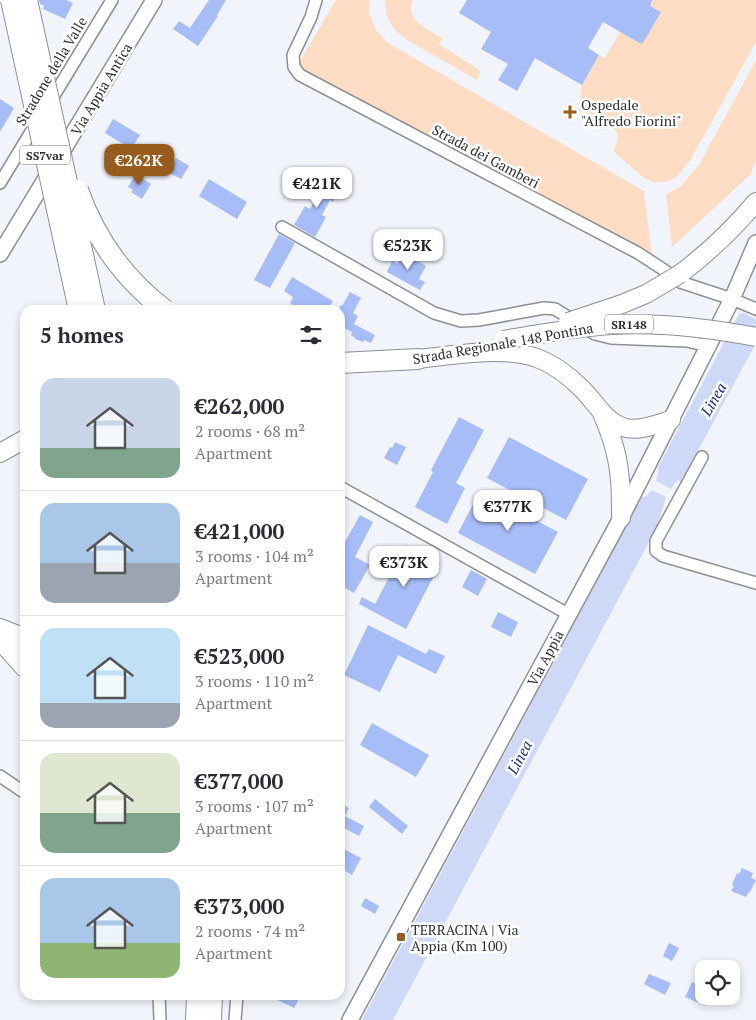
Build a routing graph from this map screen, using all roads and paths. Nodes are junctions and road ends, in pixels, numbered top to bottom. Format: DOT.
graph roads {
  1 [pos="12,0"];
  2 [pos="27,0"];
  3 [pos="112,0"];
  4 [pos="154,0"];
  5 [pos="316,0"];
  6 [pos="45,80"];
  7 [pos="0,182"];
  8 [pos="756,202"];
  9 [pos="282,227"];
  10 [pos="756,243"];
  11 [pos="0,254"];
  12 [pos="756,255"];
  13 [pos="736,298"];
  14 [pos="78,305"];
  15 [pos="94,305"];
  16 [pos="159,305"];
  17 [pos="756,309"];
  18 [pos="756,337"];
  19 [pos="503,340"];
  20 [pos="708,346"];
  21 [pos="418,359"];
  22 [pos="345,363"];
  23 [pos="345,373"];
  24 [pos="602,412"];
  25 [pos="671,420"];
  26 [pos="20,442"];
  27 [pos="0,453"];
  28 [pos="702,457"];
  29 [pos="345,490"];
  30 [pos="621,518"];
  31 [pos="756,582"];
  32 [pos="568,614"];
  33 [pos="0,629"];
  34 [pos="20,637"];
  35 [pos="0,640"];
  36 [pos="20,662"];
  37 [pos="0,776"];
  38 [pos="20,789"];
  39 [pos="159,1000"];
  40 [pos="197,1000"];
  41 [pos="212,1000"];
  42 [pos="236,1000"];
  43 [pos="160,1020"];
  44 [pos="196,1020"];
  45 [pos="211,1020"];
  46 [pos="235,1020"];
  47 [pos="350,1020"];
  1 -- 14 [label="highway, SS7var, bridge"];
  2 -- 6 [label="highway, SS7var, bridge"];
  3 -- 7 [label="street, Stradone della Valle"];
  4 -- 11 [label="main road, Via Appia Antica"];
  5 -- 13 [label="street, Strada dei Gamberi"];
  6 -- 15 [label="highway, SS7var, bridge"];
  6 -- 16 [label="highway, SS7var, bridge"];
  8 -- 19 [label="main road, SR148, bridge"];
  9 -- 20 [label="street"];
  10 -- 13 [label="main road, Via Appia"];
  12 -- 13 [label="main road, Via Appia"];
  13 -- 17 [label="street, Strada dei Gamberi"];
  13 -- 20 [label="main road, Via Appia"];
  18 -- 19 [label="main road, Strada Regionale 148 Pontina / SR148, bridge"];
  19 -- 21 [label="main road, Strada Regionale 148 Pontina / SR148"];
  20 -- 25 [label="main road, Via Appia"];
  21 -- 22 [label="highway"];
  21 -- 23 [label="main road, Strada Regionale 148 Pontina / SR148"];
  21 -- 24 [label="main road, SR148"];
  24 -- 25 [label="main road, SR148"];
  24 -- 30 [label="main road, SR148"];
  25 -- 30 [label="main road, Via Appia"];
  26 -- 27 [label="main road"];
  28 -- 31 [label="street"];
  29 -- 32 [label="street"];
  30 -- 32 [label="main road, Via Appia"];
  32 -- 47 [label="main road, Via Appia"];
  33 -- 34 [label="highway"];
  35 -- 36 [label="highway"];
  37 -- 38 [label="street"];
  39 -- 43 [label="street"];
  40 -- 44 [label="highway"];
  41 -- 45 [label="highway"];
  42 -- 46 [label="street"];
}
